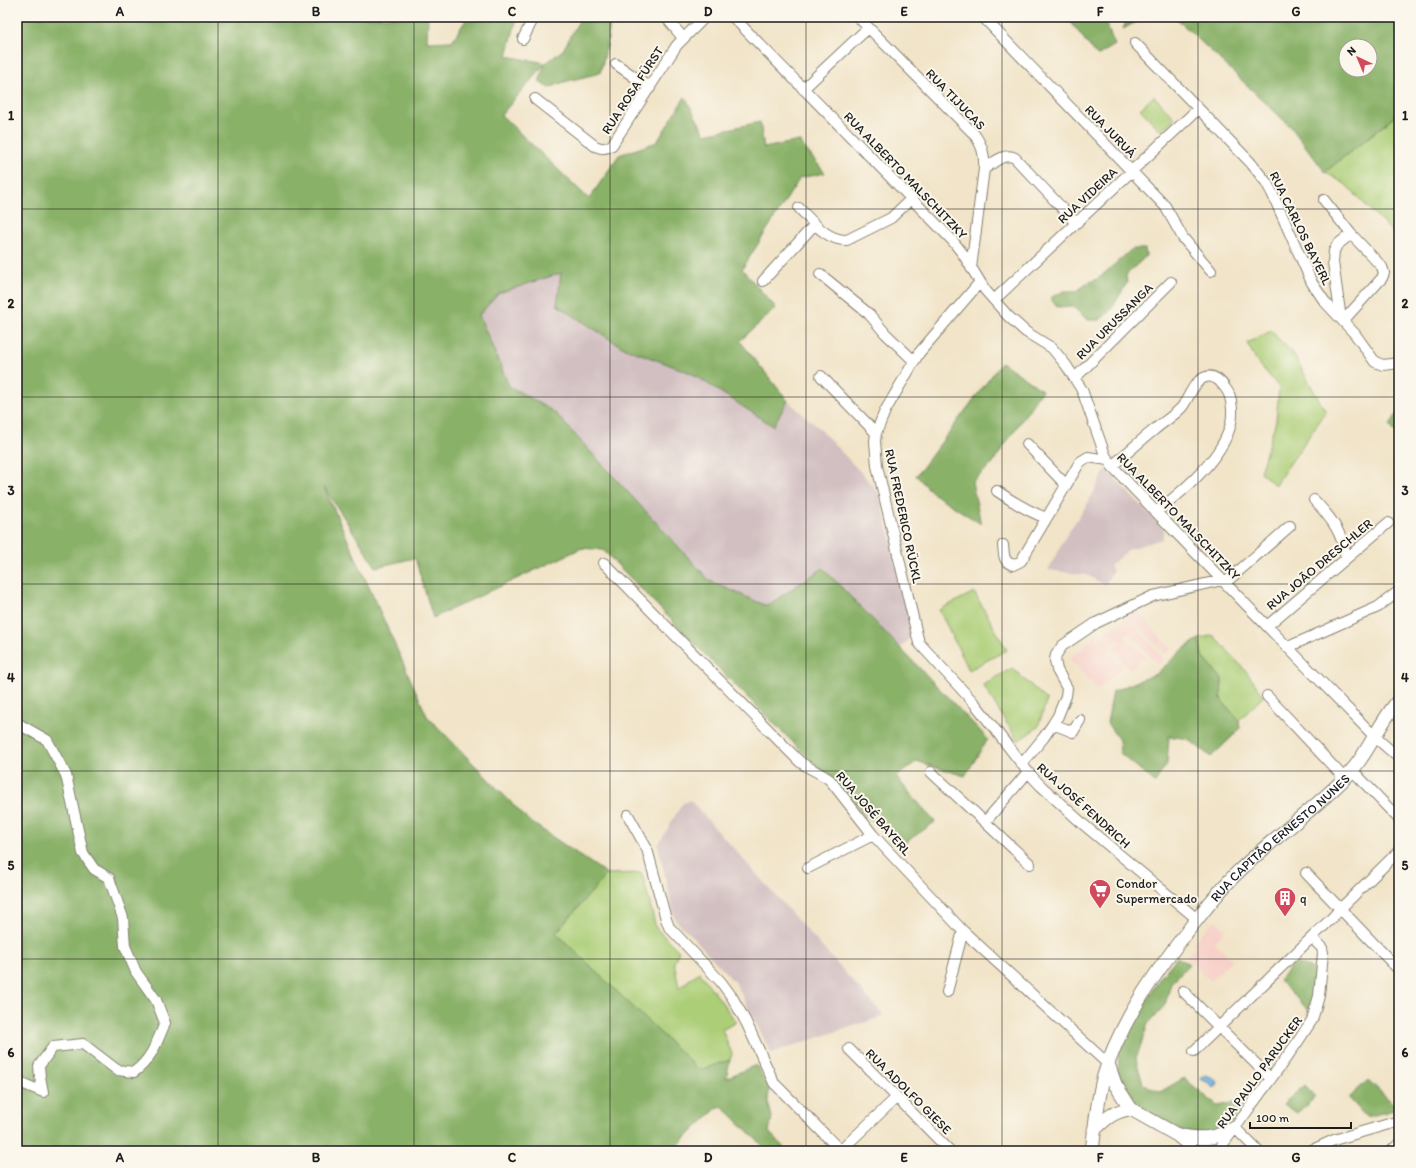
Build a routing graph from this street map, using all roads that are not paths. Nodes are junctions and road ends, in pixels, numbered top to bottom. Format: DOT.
graph roads {
  1 [pos="534,17"];
  2 [pos="666,17"];
  3 [pos="706,17"];
  4 [pos="733,17"];
  5 [pos="858,17"];
  6 [pos="983,17"];
  7 [pos="868,28"];
  8 [pos="683,38"];
  9 [pos="523,39"];
  10 [pos="1135,43"];
  11 [pos="616,64"];
  12 [pos="650,88"];
  13 [pos="803,89"];
  14 [pos="535,99"];
  15 [pos="1198,108"];
  16 [pos="984,168"];
  17 [pos="1132,171"];
  18 [pos="912,198"];
  19 [pos="1324,200"];
  20 [pos="799,208"];
  21 [pos="1076,223"];
  22 [pos="815,224"];
  23 [pos="1351,234"];
  24 [pos="972,268"];
  25 [pos="1211,271"];
  26 [pos="820,274"];
  27 [pos="763,280"];
  28 [pos="980,282"];
  29 [pos="1171,282"];
  30 [pos="994,300"];
  31 [pos="1342,320"];
  32 [pos="914,361"];
  33 [pos="1399,363"];
  34 [pos="821,376"];
  35 [pos="1075,378"];
  36 [pos="876,433"];
  37 [pos="1027,444"];
  38 [pos="1110,463"];
  39 [pos="1066,485"];
  40 [pos="997,491"];
  41 [pos="1314,500"];
  42 [pos="1156,512"];
  43 [pos="1046,518"];
  44 [pos="1388,523"];
  45 [pos="1290,526"];
  46 [pos="1003,545"];
  47 [pos="1346,558"];
  48 [pos="604,563"];
  49 [pos="1224,582"];
  50 [pos="1399,591"];
  51 [pos="1267,626"];
  52 [pos="919,643"];
  53 [pos="1288,646"];
  54 [pos="1267,696"];
  55 [pos="1399,700"];
  56 [pos="1080,720"];
  57 [pos="17,723"];
  58 [pos="1053,724"];
  59 [pos="1374,736"];
  60 [pos="1399,758"];
  61 [pos="1025,768"];
  62 [pos="931,772"];
  63 [pos="1349,774"];
  64 [pos="628,815"];
  65 [pos="1399,819"];
  66 [pos="985,822"];
  67 [pos="873,835"];
  68 [pos="1399,851"];
  69 [pos="1030,864"];
  70 [pos="808,868"];
  71 [pos="1306,873"];
  72 [pos="1340,908"];
  73 [pos="1197,919"];
  74 [pos="963,931"];
  75 [pos="1312,938"];
  76 [pos="1399,970"];
  77 [pos="1183,991"];
  78 [pos="947,992"];
  79 [pos="1219,1027"];
  80 [pos="849,1048"];
  81 [pos="1194,1051"];
  82 [pos="1108,1064"];
  83 [pos="1271,1078"];
  84 [pos="17,1081"];
  85 [pos="897,1097"];
  86 [pos="1131,1109"];
  87 [pos="1399,1121"];
  88 [pos="1235,1128"];
  89 [pos="1094,1130"];
  90 [pos="1177,1135"];
  91 [pos="1399,1144"];
  92 [pos="841,1151"];
  93 [pos="950,1151"];
  94 [pos="1092,1151"];
  95 [pos="1193,1151"];
  96 [pos="1218,1151"];
  97 [pos="1258,1151"];
  98 [pos="1310,1151"];
  99 [pos="1391,1151"];
  1 -- 9 [label="street"];
  2 -- 8 [label="street"];
  3 -- 8 [label="street, RUA ROSA FÜRST"];
  4 -- 13 [label="street, RUA ALBERTO MALSCHITZKY"];
  5 -- 7 [label="street, RUA TIJUCAS"];
  6 -- 17 [label="street, RUA JURUÁ"];
  7 -- 13 [label="street"];
  7 -- 16 [label="street, RUA TIJUCAS"];
  8 -- 12 [label="street, RUA ROSA FÜRST"];
  10 -- 15 [label="street, RUA CARLOS BAYERL"];
  11 -- 12 [label="street"];
  12 -- 14 [label="street, RUA ROSA FÜRST"];
  13 -- 18 [label="street, RUA ALBERTO MALSCHITZKY"];
  15 -- 17 [label="street, RUA VIDEIRA"];
  15 -- 31 [label="street, RUA CARLOS BAYERL"];
  16 -- 21 [label="street"];
  16 -- 24 [label="street, RUA TIJUCAS"];
  17 -- 21 [label="street, RUA VIDEIRA"];
  17 -- 25 [label="street, RUA JURUÁ"];
  18 -- 22 [label="street"];
  18 -- 24 [label="street, RUA ALBERTO MALSCHITZKY"];
  19 -- 23 [label="street"];
  20 -- 22 [label="street"];
  21 -- 30 [label="street, RUA VIDEIRA"];
  22 -- 27 [label="street"];
  23 -- 31 [label="street"];
  23 -- 31 [label="street"];
  24 -- 28 [label="street, RUA ALBERTO MALSCHITZKY"];
  26 -- 32 [label="street"];
  28 -- 30 [label="street, RUA ALBERTO MALSCHITZKY"];
  28 -- 32 [label="street, RUA FREDERICO RÜCKL"];
  29 -- 35 [label="street, RUA URUSSANGA"];
  30 -- 35 [label="street, RUA ALBERTO MALSCHITZKY"];
  31 -- 33 [label="street, RUA CARLOS BAYERL"];
  32 -- 36 [label="street, RUA FREDERICO RÜCKL"];
  34 -- 36 [label="street"];
  35 -- 38 [label="street, RUA ALBERTO MALSCHITZKY"];
  36 -- 52 [label="street, RUA FREDERICO RÜCKL"];
  37 -- 39 [label="street"];
  38 -- 39 [label="street"];
  38 -- 42 [label="street, RUA ALBERTO MALSCHITZKY"];
  38 -- 42 [label="street"];
  39 -- 43 [label="street"];
  40 -- 43 [label="street"];
  41 -- 47 [label="street"];
  42 -- 49 [label="street, RUA ALBERTO MALSCHITZKY"];
  43 -- 46 [label="street"];
  44 -- 47 [label="street, RUA JOÃO DRESCHLER"];
  45 -- 49 [label="street"];
  47 -- 51 [label="street, RUA JOÃO DRESCHLER"];
  48 -- 67 [label="street, RUA JOSÉ BAYERL"];
  49 -- 51 [label="street, RUA ALBERTO MALSCHITZKY"];
  49 -- 58 [label="street"];
  50 -- 53 [label="street"];
  51 -- 53 [label="street, RUA ALBERTO MALSCHITZKY"];
  52 -- 61 [label="street, RUA JOSÉ FENDRICH"];
  53 -- 59 [label="street, RUA ALBERTO MALSCHITZKY"];
  54 -- 63 [label="street"];
  55 -- 59 [label="main road, RUA CAPITÃO ERNESTO NUNES"];
  56 -- 58 [label="street"];
  57 -- 84 [label="street"];
  58 -- 61 [label="street"];
  59 -- 60 [label="street, RUA ALBERTO MALSCHITZKY"];
  59 -- 63 [label="main road, RUA CAPITÃO ERNESTO NUNES"];
  61 -- 66 [label="street"];
  61 -- 73 [label="street, RUA JOSÉ FENDRICH"];
  62 -- 66 [label="street"];
  63 -- 65 [label="street"];
  63 -- 73 [label="main road, RUA CAPITÃO ERNESTO NUNES"];
  64 -- 92 [label="street"];
  66 -- 69 [label="street"];
  67 -- 70 [label="street"];
  67 -- 74 [label="street, RUA JOSÉ BAYERL"];
  68 -- 72 [label="street"];
  71 -- 72 [label="street"];
  72 -- 75 [label="street"];
  72 -- 76 [label="street"];
  73 -- 82 [label="main road, RUA CAPITÃO ERNESTO NUNES"];
  74 -- 78 [label="street"];
  74 -- 82 [label="street, RUA JOSÉ BAYERL"];
  75 -- 79 [label="street"];
  75 -- 83 [label="street, RUA PAULO PARUCKER"];
  77 -- 79 [label="street"];
  79 -- 81 [label="street"];
  79 -- 83 [label="street"];
  80 -- 85 [label="street, RUA ADOLFO GIESE"];
  82 -- 86 [label="main road"];
  82 -- 89 [label="main road, RUA CAPITÃO ERNESTO NUNES"];
  83 -- 88 [label="street, RUA PAULO PARUCKER"];
  85 -- 92 [label="street"];
  85 -- 93 [label="street, RUA ADOLFO GIESE"];
  86 -- 89 [label="main road"];
  86 -- 90 [label="main road"];
  87 -- 98 [label="street"];
  88 -- 90 [label="main road"];
  88 -- 96 [label="street, RUA PAULO PARUCKER"];
  88 -- 97 [label="street"];
  89 -- 94 [label="main road, RUA CAPITÃO ERNESTO NUNES"];
  90 -- 95 [label="main road"];
  91 -- 99 [label="street"];
}
